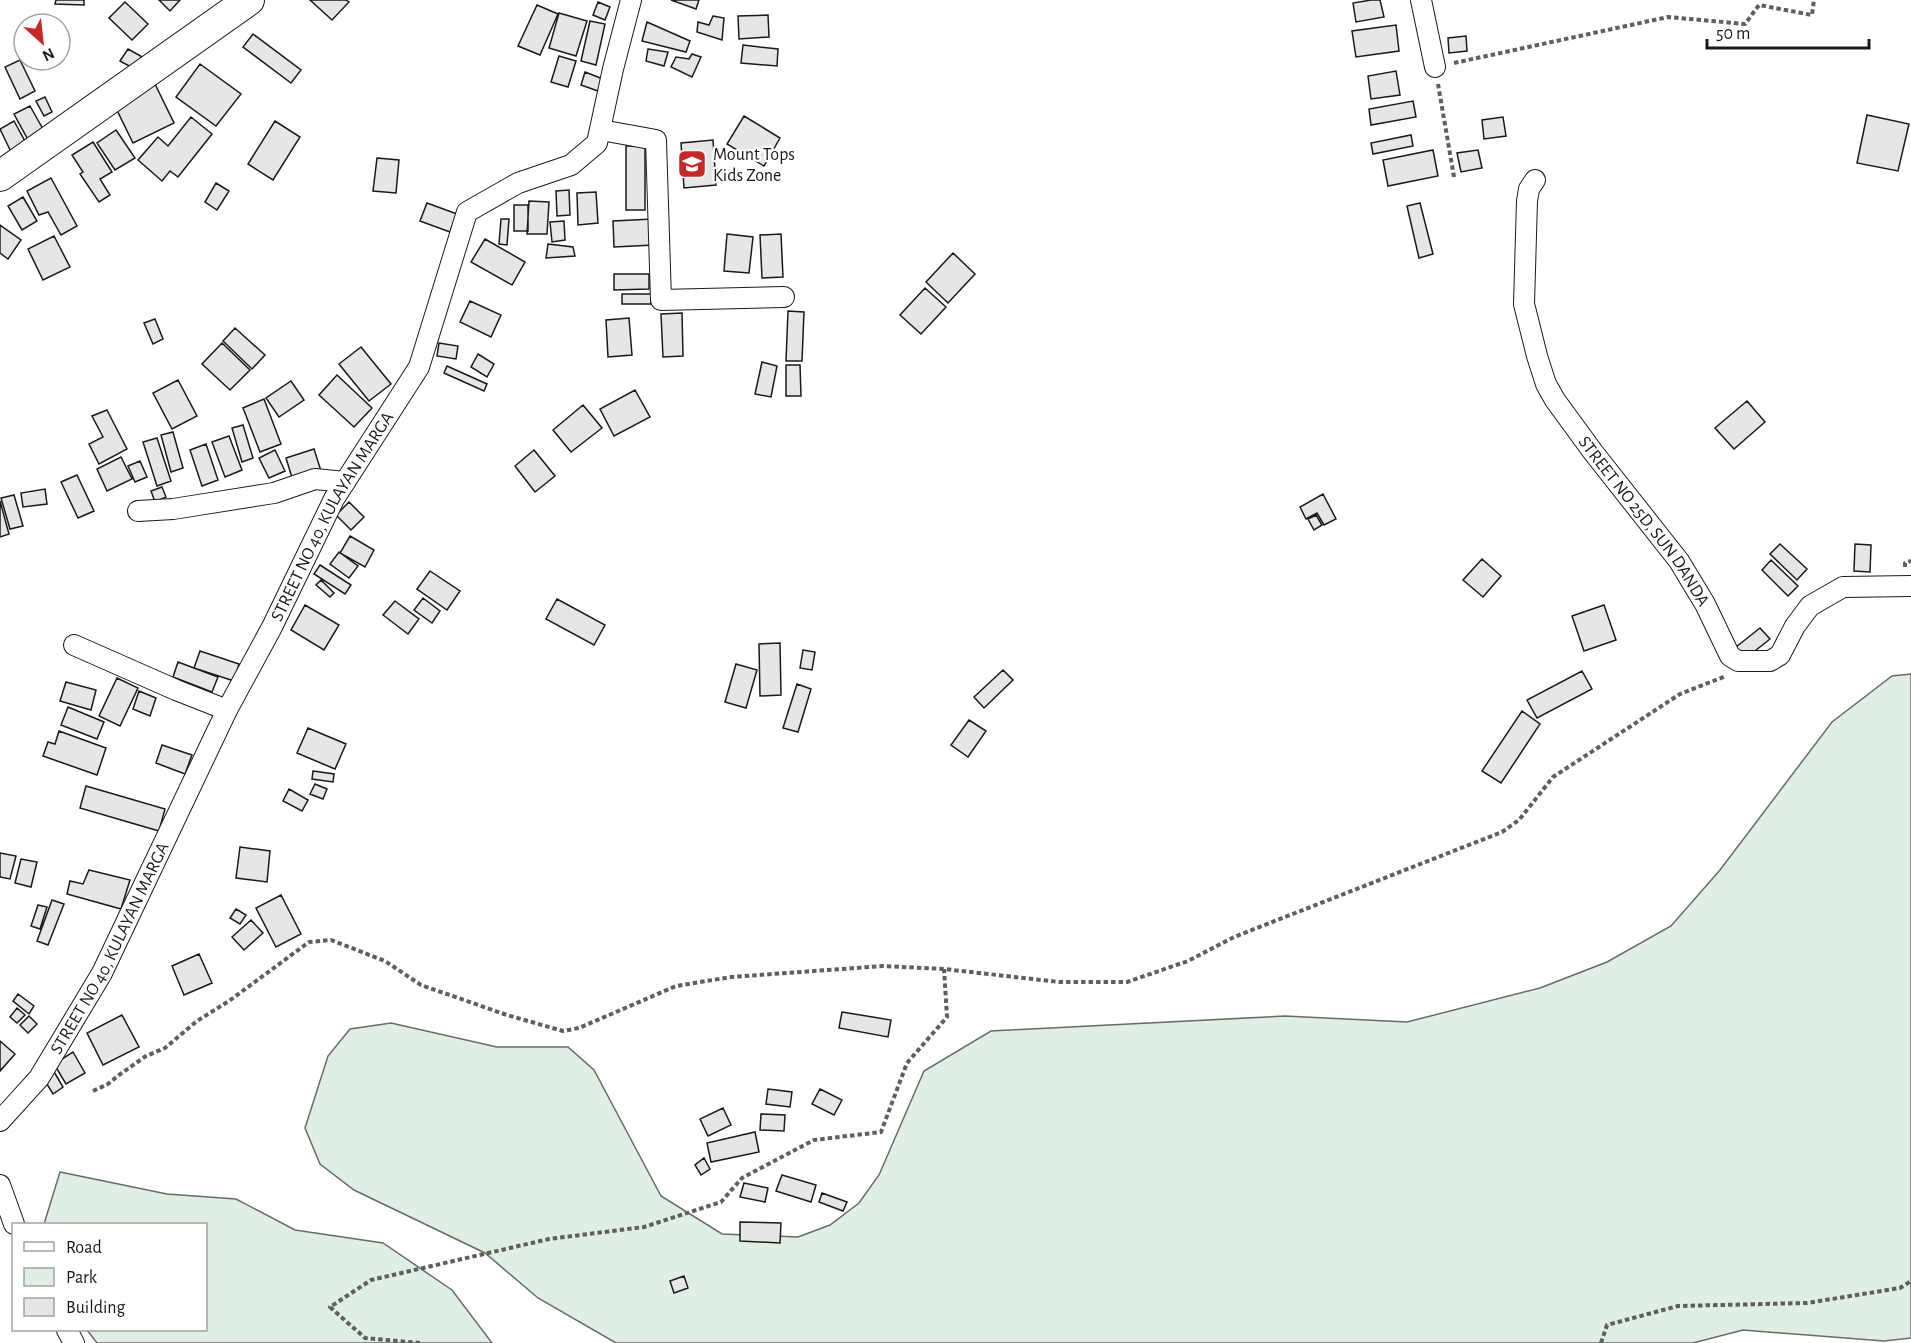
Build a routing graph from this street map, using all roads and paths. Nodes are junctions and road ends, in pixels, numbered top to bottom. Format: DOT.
graph roads {
  1 [pos="249,0"];
  2 [pos="631,0"];
  3 [pos="1421,0"];
  4 [pos="1814,0"];
  5 [pos="1435,67"];
  6 [pos="601,130"];
  7 [pos="0,176"];
  8 [pos="1454,177"];
  9 [pos="1534,180"];
  10 [pos="784,297"];
  11 [pos="345,482"];
  12 [pos="138,511"];
  13 [pos="1911,586"];
  14 [pos="74,645"];
  15 [pos="1763,662"];
  16 [pos="227,710"];
  17 [pos="944,969"];
  18 [pos="93,1091"];
  19 [pos="2,1115"];
  20 [pos="0,1185"];
  21 [pos="14,1223"];
  22 [pos="1911,1281"];
  23 [pos="420,1343"];
  24 [pos="1601,1343"];
  1 -- 7 [label="main road"];
  2 -- 6 [label="street, STREET NO 40, KULAYAN MARGA"];
  3 -- 5 [label="street"];
  4 -- 5 [label="path"];
  5 -- 8 [label="path"];
  6 -- 10 [label="street"];
  6 -- 11 [label="street, STREET NO 40, KULAYAN MARGA"];
  9 -- 15 [label="street, STREET NO 25D, SUN DANDA"];
  11 -- 12 [label="street"];
  11 -- 16 [label="street, STREET NO 40, KULAYAN MARGA"];
  13 -- 15 [label="street"];
  14 -- 16 [label="street"];
  15 -- 17 [label="path"];
  16 -- 19 [label="street, STREET NO 40, KULAYAN MARGA"];
  17 -- 18 [label="path"];
  17 -- 23 [label="path"];
  20 -- 21 [label="street"];
  22 -- 24 [label="path"];
}
